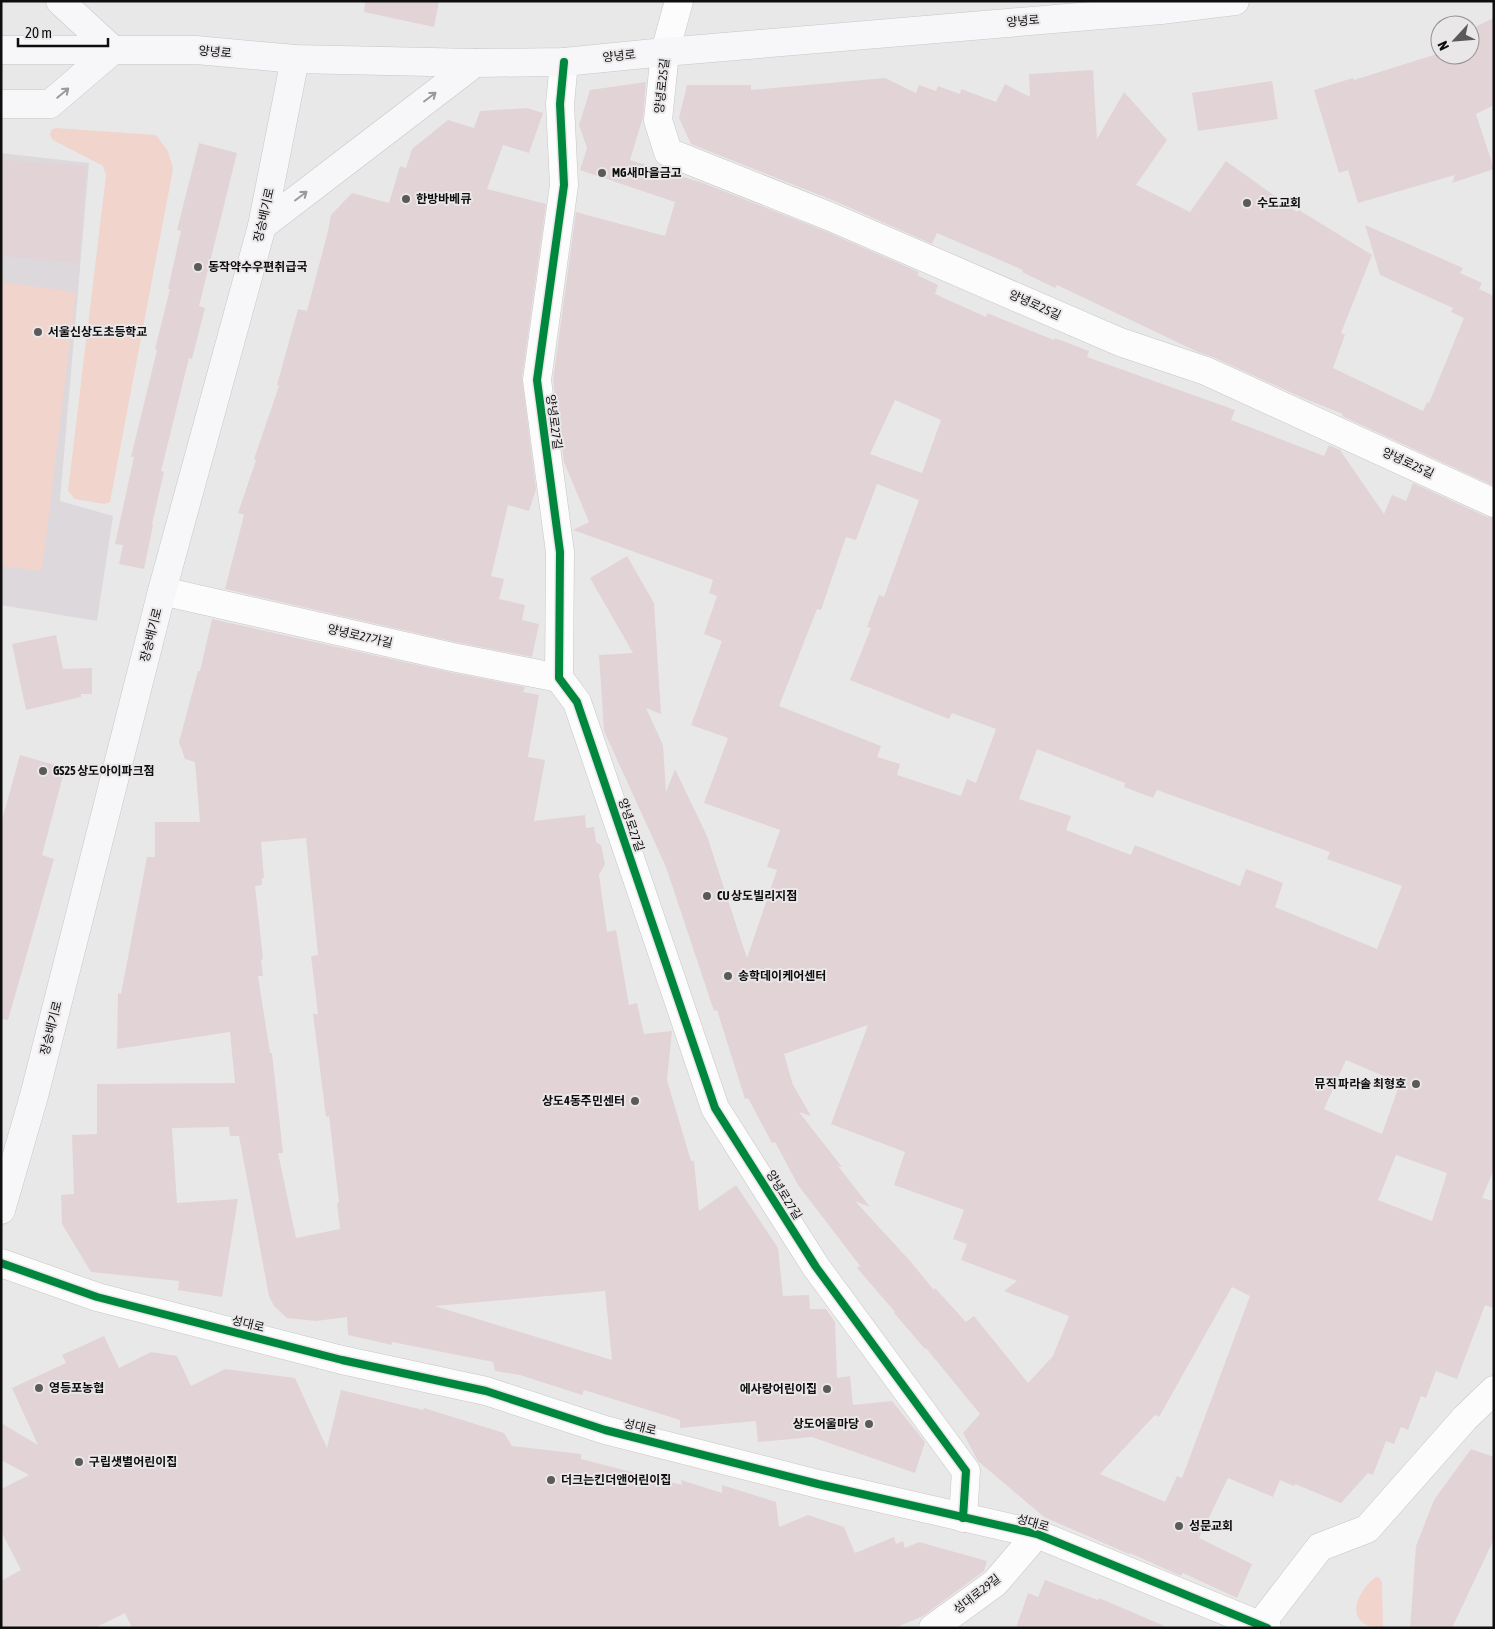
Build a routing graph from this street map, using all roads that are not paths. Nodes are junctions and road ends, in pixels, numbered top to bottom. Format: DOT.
graph roads {
  1 [pos="60,1"];
  2 [pos="679,1"];
  3 [pos="1235,1"];
  4 [pos="1161,5"];
  5 [pos="1,50"];
  6 [pos="114,50"];
  7 [pos="665,52"];
  8 [pos="295,59"];
  9 [pos="564,62"];
  10 [pos="475,63"];
  11 [pos="1,104"];
  12 [pos="262,226"];
  13 [pos="1494,503"];
  14 [pos="162,591"];
  15 [pos="558,678"];
  16 [pos="1,1210"];
  17 [pos="1,1263"];
  18 [pos="1494,1390"];
  19 [pos="963,1518"];
  20 [pos="1037,1534"];
  21 [pos="1264,1626"];
  22 [pos="933,1628"];
  1 -- 6 [label="main road"];
  2 -- 7 [label="street, 양녕로25길"];
  3 -- 4 [label="main road, 양녕로"];
  4 -- 7 [label="main road, 양녕로"];
  5 -- 6 [label="main road, 양녕로"];
  6 -- 8 [label="main road, 양녕로"];
  11 -- 6 [label="main road, one-way"];
  7 -- 9 [label="main road, 양녕로"];
  7 -- 13 [label="street, 양녕로25길"];
  8 -- 10 [label="main road, 양녕로"];
  8 -- 12 [label="main road, 장승배기로"];
  9 -- 10 [label="main road, 양녕로"];
  9 -- 15 [label="street, 양녕로27길"];
  12 -- 10 [label="main road, one-way"];
  12 -- 14 [label="main road, 장승배기로"];
  14 -- 15 [label="street, 양녕로27가길"];
  14 -- 16 [label="main road, 장승배기로"];
  15 -- 19 [label="street, 양녕로27길"];
  17 -- 19 [label="street, 성대로"];
  18 -- 21 [label="street"];
  19 -- 20 [label="street, 성대로"];
  20 -- 21 [label="street, 성대로"];
  20 -- 22 [label="street, 성대로29길"];
}
